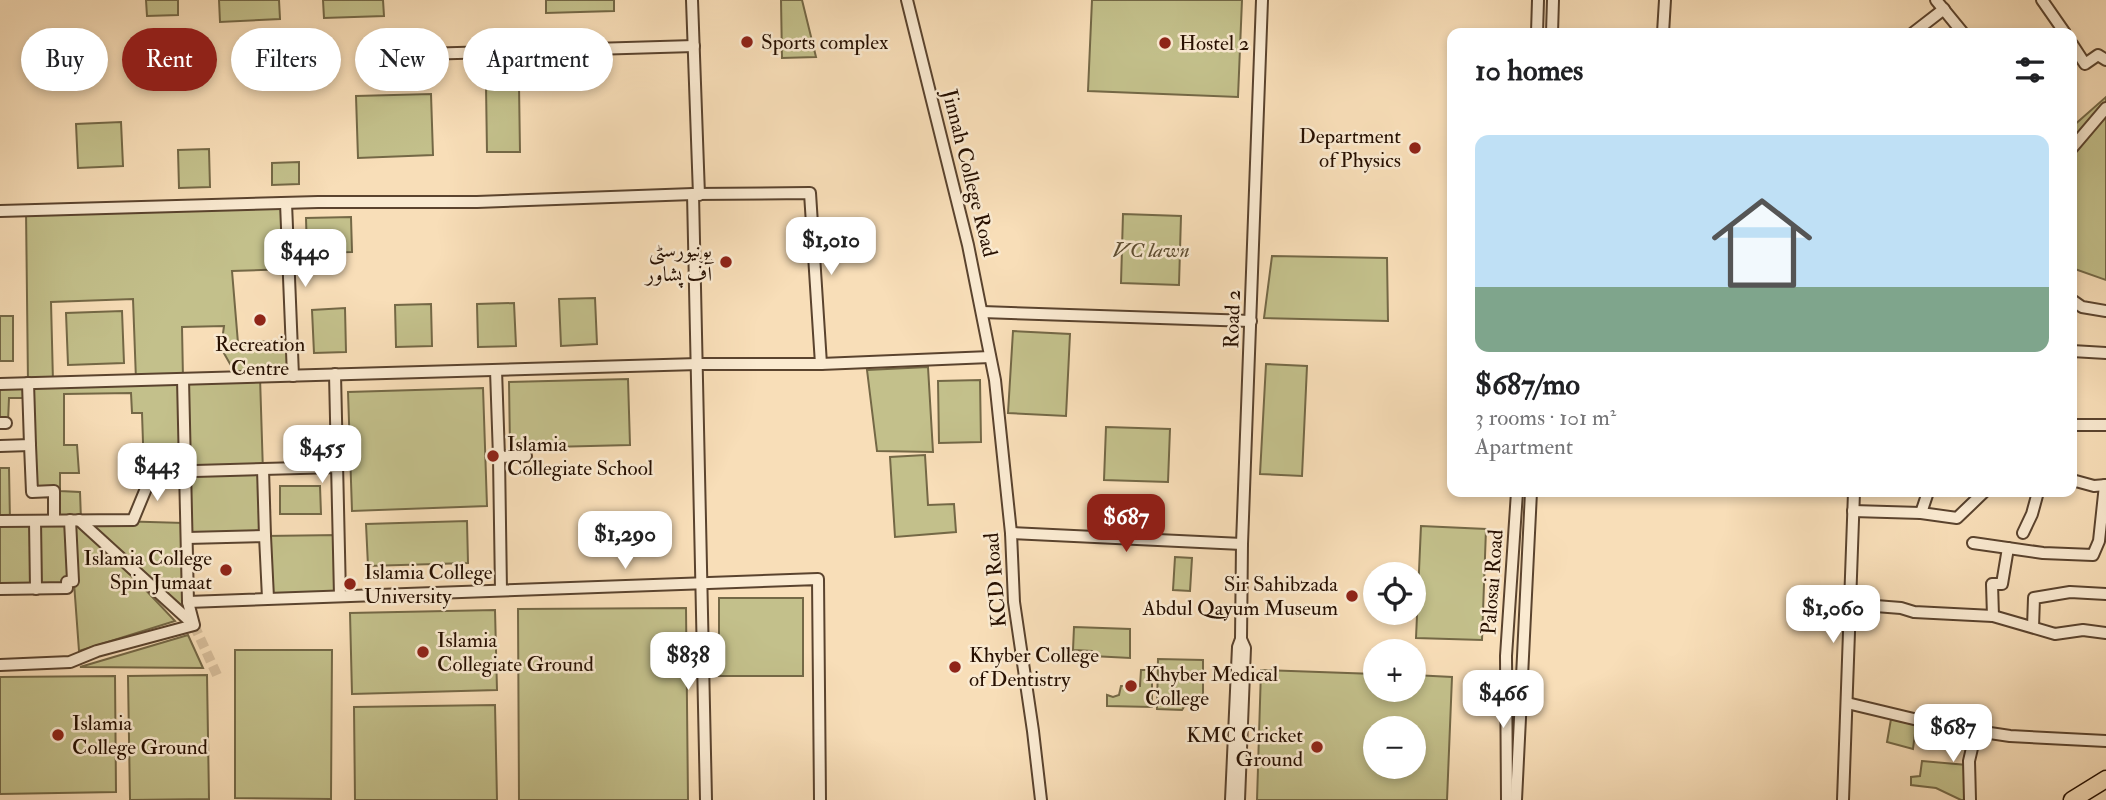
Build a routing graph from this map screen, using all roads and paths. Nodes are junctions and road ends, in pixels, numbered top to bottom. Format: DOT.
graph roads {
  1 [pos="692,0"];
  2 [pos="907,0"];
  3 [pos="1262,0"];
  4 [pos="1538,0"];
  5 [pos="1553,0"];
  6 [pos="1665,0"];
  7 [pos="1936,0"];
  8 [pos="2042,0"];
  9 [pos="1944,9"];
  10 [pos="1537,28"];
  11 [pos="1552,28"];
  12 [pos="1663,28"];
  13 [pos="1919,28"];
  14 [pos="1959,28"];
  15 [pos="2062,28"];
  16 [pos="694,46"];
  17 [pos="2077,52"];
  18 [pos="449,53"];
  19 [pos="2106,60"];
  20 [pos="2106,108"];
  21 [pos="2077,133"];
  22 [pos="696,194"];
  23 [pos="286,203"];
  24 [pos="0,211"];
  25 [pos="2077,304"];
  26 [pos="2106,311"];
  27 [pos="982,312"];
  28 [pos="1251,321"];
  29 [pos="2077,351"];
  30 [pos="2106,354"];
  31 [pos="990,357"];
  32 [pos="698,364"];
  33 [pos="821,364"];
  34 [pos="496,370"];
  35 [pos="335,374"];
  36 [pos="293,376"];
  37 [pos="183,379"];
  38 [pos="28,383"];
  39 [pos="0,384"];
  40 [pos="2077,425"];
  41 [pos="2106,425"];
  42 [pos="30,445"];
  43 [pos="0,446"];
  44 [pos="526,456"];
  45 [pos="499,457"];
  46 [pos="337,467"];
  47 [pos="263,469"];
  48 [pos="185,471"];
  49 [pos="2077,481"];
  50 [pos="2106,485"];
  51 [pos="1517,497"];
  52 [pos="1531,497"];
  53 [pos="1854,497"];
  54 [pos="1926,497"];
  55 [pos="1979,497"];
  56 [pos="2037,497"];
  57 [pos="1853,511"];
  58 [pos="1921,513"];
  59 [pos="35,520"];
  60 [pos="54,520"];
  61 [pos="74,520"];
  62 [pos="0,521"];
  63 [pos="1011,533"];
  64 [pos="2023,533"];
  65 [pos="265,536"];
  66 [pos="187,538"];
  67 [pos="1973,543"];
  68 [pos="1242,544"];
  69 [pos="2008,548"];
  70 [pos="701,584"];
  71 [pos="0,589"];
  72 [pos="36,589"];
  73 [pos="501,590"];
  74 [pos="2106,594"];
  75 [pos="340,596"];
  76 [pos="268,598"];
  77 [pos="188,602"];
  78 [pos="1850,604"];
  79 [pos="1993,616"];
  80 [pos="194,625"];
  81 [pos="2033,627"];
  82 [pos="2106,634"];
  83 [pos="1241,639"];
  84 [pos="0,665"];
  85 [pos="1847,703"];
  86 [pos="1976,731"];
  87 [pos="2106,741"];
  88 [pos="1513,772"];
  89 [pos="2106,779"];
  90 [pos="706,800"];
  91 [pos="820,800"];
  92 [pos="1041,800"];
  93 [pos="1231,800"];
  94 [pos="1239,800"];
  95 [pos="1507,800"];
  96 [pos="1516,800"];
  97 [pos="1843,800"];
  98 [pos="1970,800"];
  99 [pos="2072,800"];
  1 -- 16 [label="street"];
  2 -- 27 [label="street, Jinnah College Road"];
  3 -- 28 [label="street, Road 2"];
  4 -- 10 [label="street"];
  5 -- 11 [label="street"];
  6 -- 12 [label="street"];
  7 -- 9 [label="street"];
  8 -- 15 [label="street"];
  9 -- 13 [label="street"];
  9 -- 14 [label="street"];
  16 -- 18 [label="street"];
  16 -- 22 [label="street"];
  17 -- 19 [label="street"];
  20 -- 21 [label="street"];
  22 -- 23 [label="street"];
  22 -- 32 [label="street"];
  22 -- 33 [label="street"];
  23 -- 24 [label="street"];
  23 -- 36 [label="street"];
  25 -- 26 [label="street"];
  27 -- 28 [label="street"];
  27 -- 31 [label="street, Jinnah College Road"];
  28 -- 68 [label="street, Road 2"];
  29 -- 30 [label="street"];
  31 -- 33 [label="street"];
  31 -- 63 [label="street, KCD Road"];
  32 -- 33 [label="street"];
  32 -- 34 [label="street"];
  32 -- 70 [label="street"];
  34 -- 35 [label="street"];
  34 -- 45 [label="street"];
  35 -- 36 [label="street"];
  35 -- 46 [label="street"];
  36 -- 37 [label="street"];
  37 -- 38 [label="street"];
  37 -- 48 [label="street"];
  38 -- 39 [label="street"];
  38 -- 42 [label="street"];
  40 -- 41 [label="street"];
  42 -- 43 [label="street"];
  42 -- 60 [label="street"];
  44 -- 45 [label="street"];
  45 -- 73 [label="street"];
  46 -- 47 [label="street"];
  46 -- 75 [label="street"];
  47 -- 48 [label="street"];
  47 -- 65 [label="street"];
  48 -- 61 [label="street"];
  48 -- 66 [label="street"];
  49 -- 50 [label="street"];
  50 -- 69 [label="street"];
  51 -- 88 [label="street, Palosai Road"];
  52 -- 88 [label="street"];
  53 -- 57 [label="street"];
  54 -- 58 [label="street"];
  55 -- 58 [label="street"];
  56 -- 64 [label="street"];
  57 -- 58 [label="street"];
  57 -- 78 [label="street"];
  59 -- 60 [label="street"];
  59 -- 62 [label="street"];
  59 -- 72 [label="street"];
  60 -- 61 [label="street"];
  61 -- 72 [label="street"];
  61 -- 80 [label="street"];
  63 -- 68 [label="street"];
  63 -- 92 [label="street, KCD Road"];
  65 -- 66 [label="street"];
  65 -- 76 [label="street"];
  66 -- 77 [label="street"];
  67 -- 69 [label="street"];
  68 -- 83 [label="street, Road 2"];
  69 -- 79 [label="street"];
  70 -- 73 [label="street"];
  70 -- 90 [label="street"];
  70 -- 91 [label="street"];
  71 -- 72 [label="street"];
  73 -- 75 [label="street"];
  74 -- 81 [label="street"];
  75 -- 76 [label="street"];
  76 -- 77 [label="street"];
  77 -- 80 [label="street"];
  78 -- 79 [label="street"];
  78 -- 85 [label="street"];
  79 -- 81 [label="street"];
  80 -- 84 [label="street"];
  81 -- 82 [label="street"];
  83 -- 93 [label="street, Road 2"];
  83 -- 94 [label="street, Road 2"];
  85 -- 86 [label="street"];
  85 -- 97 [label="street"];
  86 -- 87 [label="street"];
  86 -- 98 [label="street"];
  88 -- 95 [label="street, Palosai Road"];
  88 -- 96 [label="street"];
  89 -- 99 [label="highway"];
}
